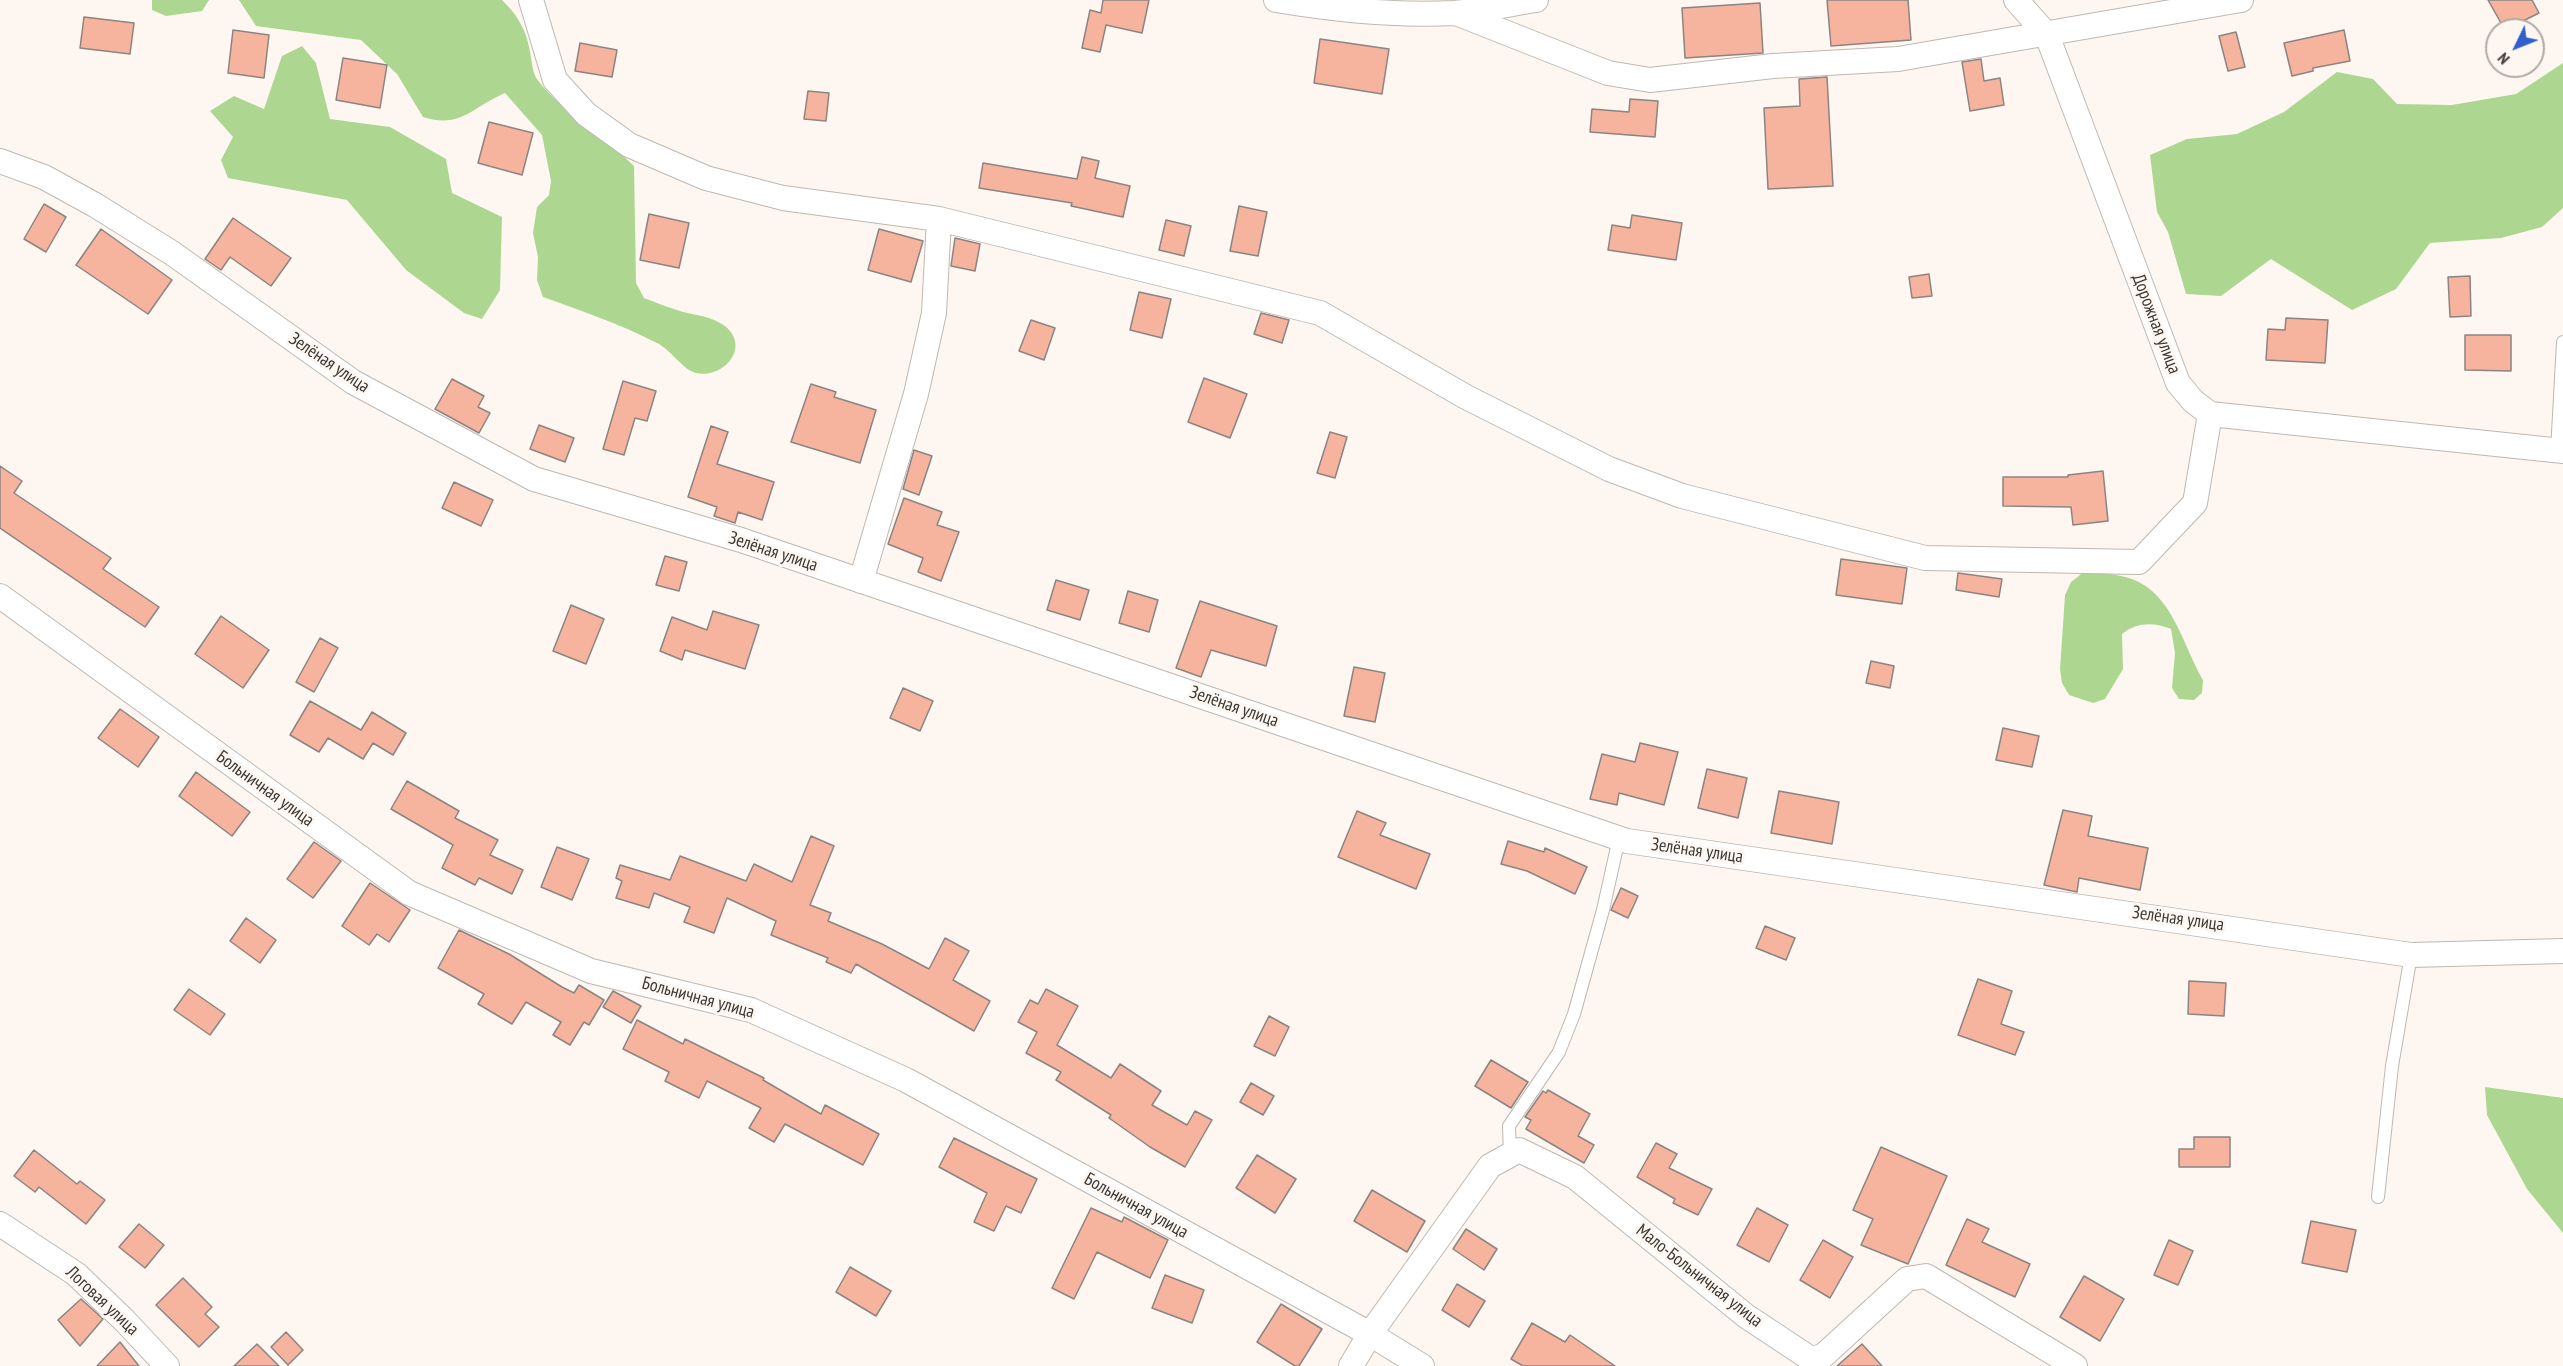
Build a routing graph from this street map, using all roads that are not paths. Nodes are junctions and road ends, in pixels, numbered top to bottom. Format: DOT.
graph roads {
  1 [pos="531,0"];
  2 [pos="1276,0"];
  3 [pos="1536,0"];
  4 [pos="2016,0"];
  5 [pos="2241,0"];
  6 [pos="1456,13"];
  7 [pos="2047,35"];
  8 [pos="0,161"];
  9 [pos="939,219"];
  10 [pos="2563,342"];
  11 [pos="2210,414"];
  12 [pos="2560,451"];
  13 [pos="861,581"];
  14 [pos="0,596"];
  15 [pos="1619,838"];
  16 [pos="2563,951"];
  17 [pos="2412,955"];
  18 [pos="1510,1155"];
  19 [pos="2378,1197"];
  20 [pos="0,1224"];
  21 [pos="1370,1334"];
  22 [pos="167,1366"];
  23 [pos="1351,1366"];
  24 [pos="1422,1366"];
  25 [pos="2075,1366"];
  1 -- 9 [label="street"];
  2 -- 6 [label="street"];
  3 -- 6 [label="street"];
  4 -- 7 [label="street, Дорожная улица"];
  5 -- 7 [label="street"];
  6 -- 7 [label="street"];
  7 -- 11 [label="street, Дорожная улица"];
  8 -- 13 [label="street, Зелёная улица"];
  9 -- 11 [label="street"];
  9 -- 13 [label="street"];
  10 -- 12 [label="lane"];
  11 -- 12 [label="street"];
  13 -- 15 [label="street, Зелёная улица"];
  14 -- 21 [label="street, Больничная улица"];
  15 -- 17 [label="street, Зелёная улица"];
  15 -- 18 [label="lane"];
  16 -- 17 [label="street, Зелёная улица"];
  17 -- 19 [label="lane"];
  18 -- 21 [label="street"];
  18 -- 25 [label="street, Мало-Больничная улица"];
  20 -- 22 [label="street, Логовая улица"];
  21 -- 23 [label="street"];
  21 -- 24 [label="street, Больничная улица"];
}
